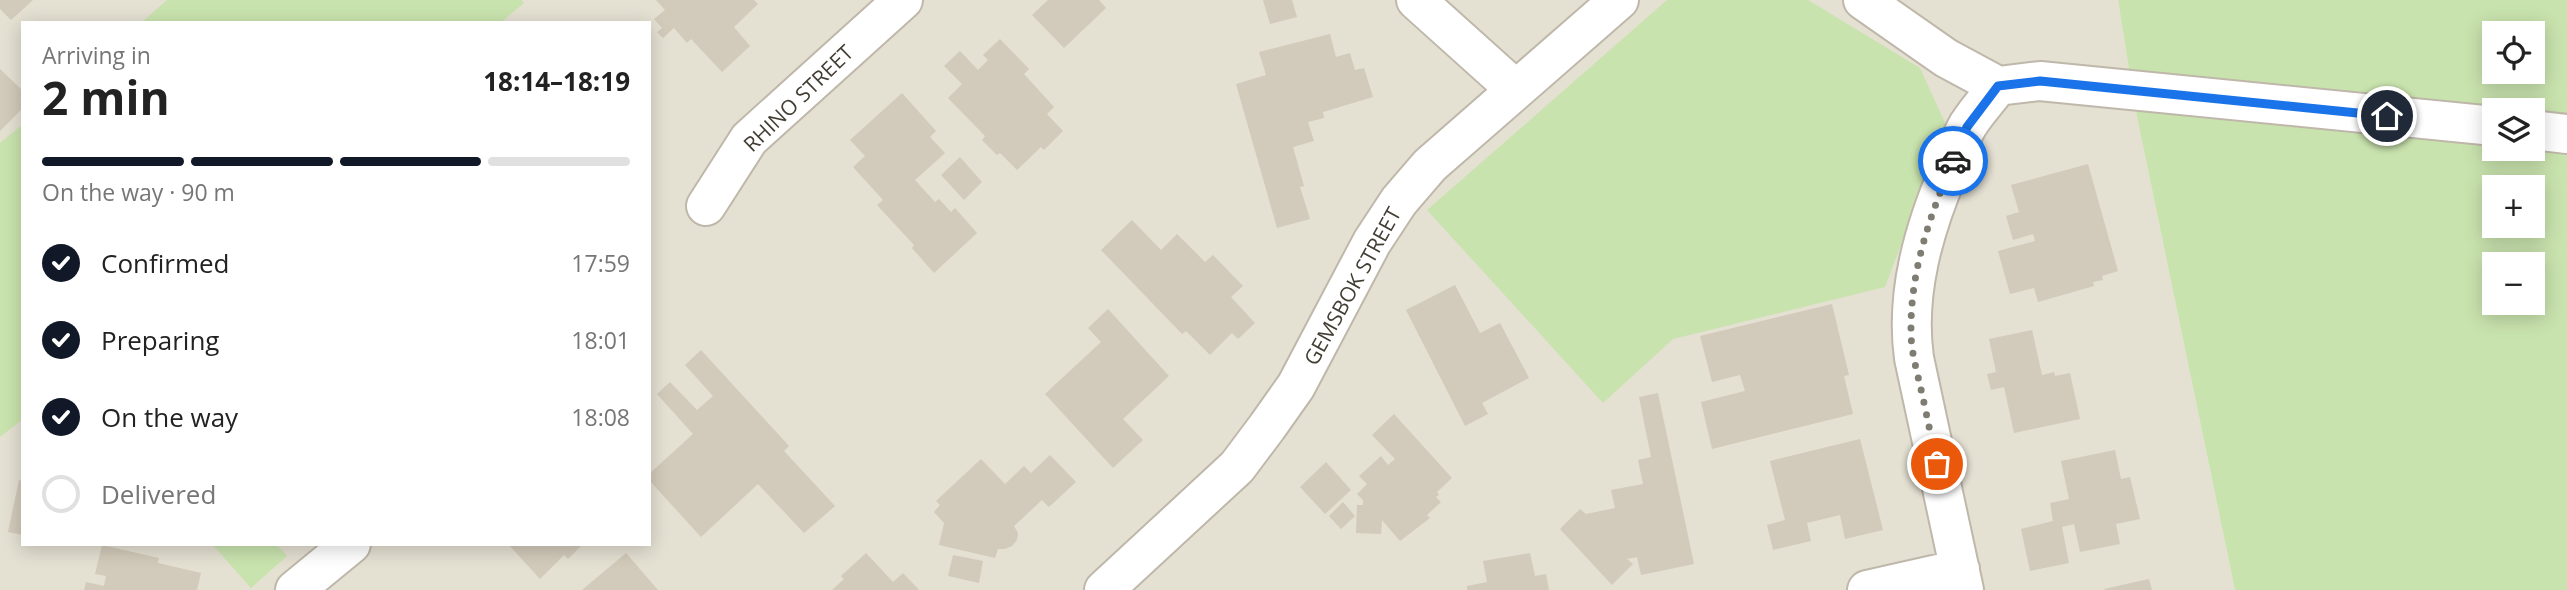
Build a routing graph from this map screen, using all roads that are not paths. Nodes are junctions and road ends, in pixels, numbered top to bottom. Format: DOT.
graph roads {
  1 [pos="903,0"];
  2 [pos="1416,0"];
  3 [pos="1619,0"];
  4 [pos="1863,0"];
  5 [pos="1998,86"];
  6 [pos="1515,89"];
  7 [pos="2482,125"];
  8 [pos="2545,131"];
  9 [pos="2567,134"];
  10 [pos="706,206"];
  11 [pos="349,546"];
  12 [pos="1962,580"];
  13 [pos="295,590"];
  14 [pos="1104,590"];
  15 [pos="1867,590"];
  1 -- 10 [label="street, RHINO STREET"];
  2 -- 6 [label="street"];
  3 -- 6 [label="street, GEMSBOK STREET"];
  4 -- 5 [label="street"];
  5 -- 7 [label="street"];
  5 -- 12 [label="street"];
  6 -- 14 [label="street, GEMSBOK STREET"];
  8 -- 9 [label="street"];
  11 -- 13 [label="street"];
  12 -- 15 [label="street"];
}
